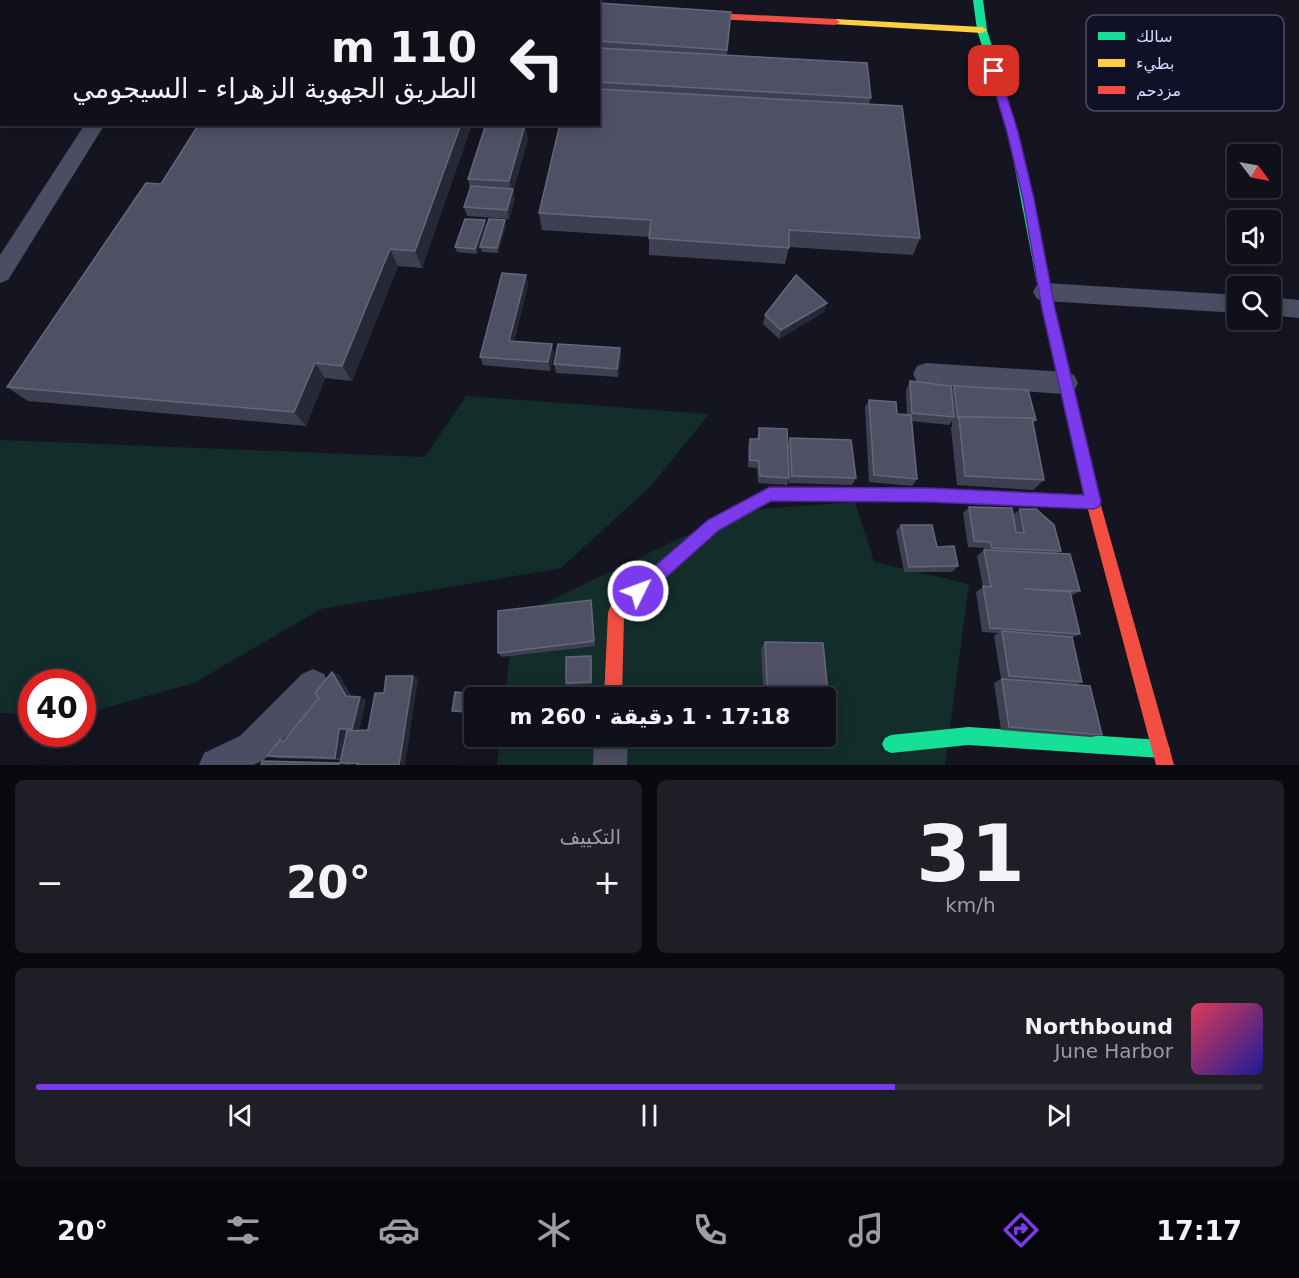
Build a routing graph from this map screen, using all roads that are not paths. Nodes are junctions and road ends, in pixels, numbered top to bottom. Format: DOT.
graph roads {
  1 [pos="978,0"];
  2 [pos="600,10"];
  3 [pos="982,30"];
  4 [pos="94,126"];
  5 [pos="0,274"];
  6 [pos="1045,292"];
  7 [pos="1227,303"];
  8 [pos="1281,307"];
  9 [pos="1299,309"];
  10 [pos="926,374"];
  11 [pos="1065,383"];
  12 [pos="1093,502"];
  13 [pos="313,685"];
  14 [pos="613,687"];
  15 [pos="891,744"];
  16 [pos="611,747"];
  17 [pos="1161,749"];
  18 [pos="216,765"];
  19 [pos="610,765"];
  20 [pos="1165,765"];
  1 -- 3 [label="street"];
  2 -- 3 [label="street"];
  3 -- 6 [label="street"];
  4 -- 5 [label="street"];
  6 -- 7 [label="street"];
  6 -- 11 [label="street"];
  8 -- 9 [label="street"];
  10 -- 11 [label="street"];
  11 -- 12 [label="street"];
  12 -- 14 [label="street"];
  12 -- 17 [label="street"];
  13 -- 18 [label="street"];
  15 -- 17 [label="street"];
  16 -- 19 [label="street"];
  17 -- 20 [label="street"];
}
